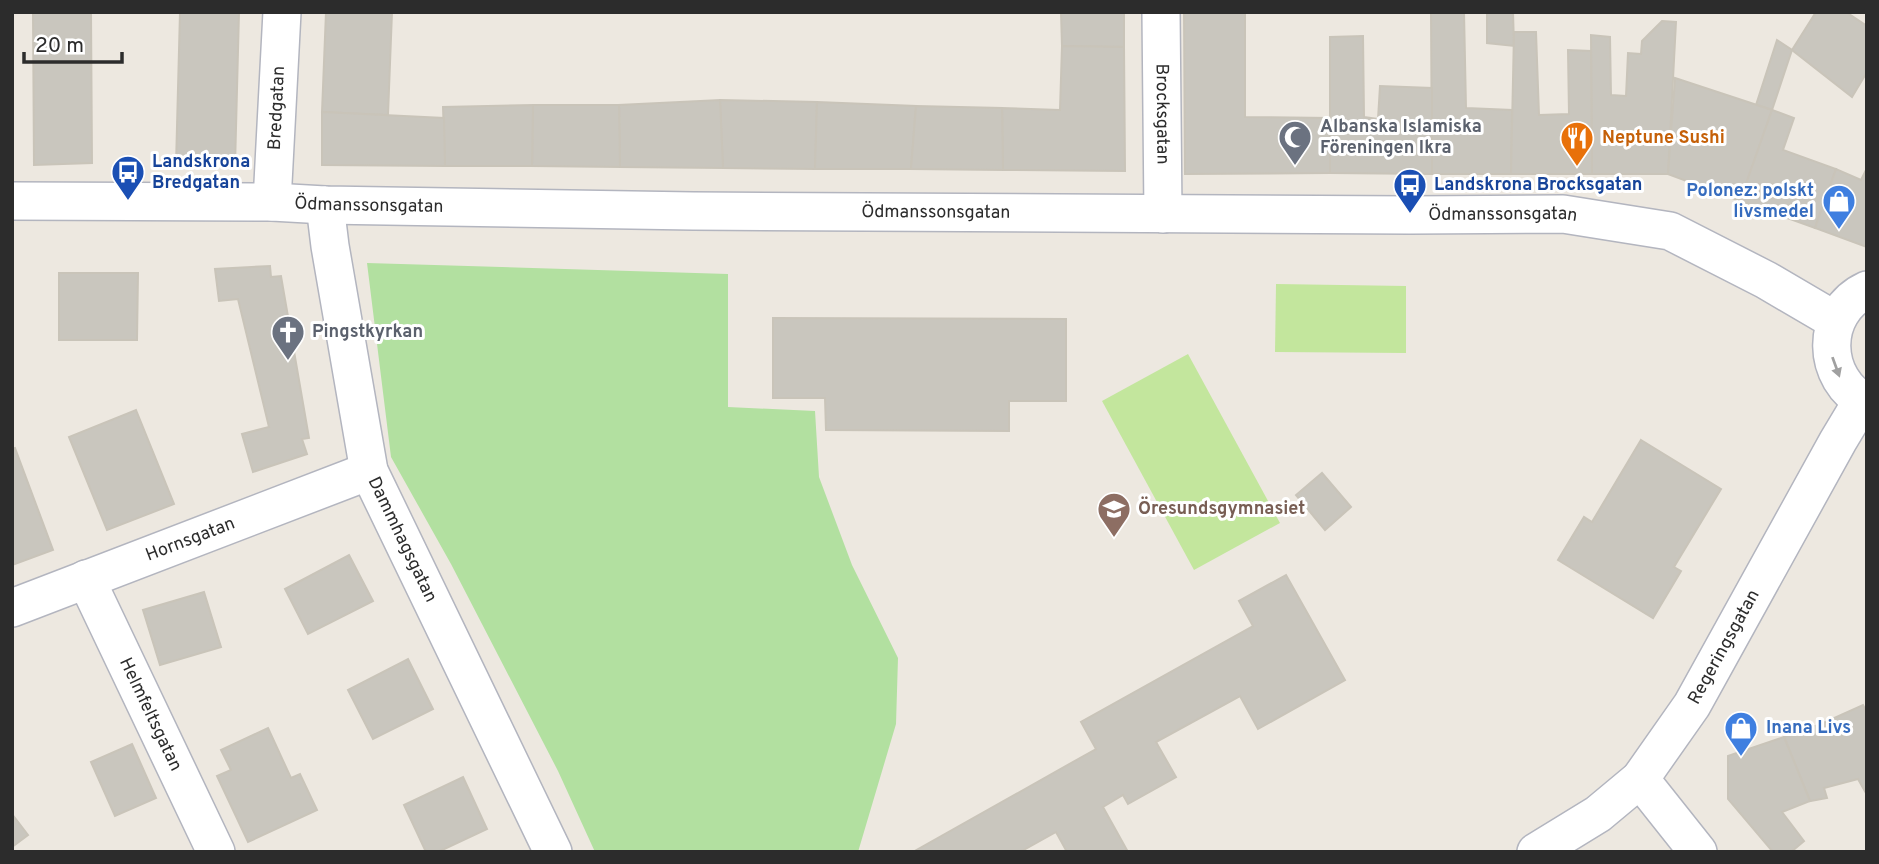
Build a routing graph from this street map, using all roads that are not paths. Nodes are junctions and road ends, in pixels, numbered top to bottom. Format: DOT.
graph roads {
  1 [pos="282,12"];
  2 [pos="1161,12"];
  3 [pos="12,201"];
  4 [pos="272,202"];
  5 [pos="325,205"];
  6 [pos="1163,214"];
  7 [pos="1867,289"];
  8 [pos="1836,321"];
  9 [pos="1865,402"];
  10 [pos="369,471"];
  11 [pos="86,579"];
  12 [pos="12,608"];
  13 [pos="1640,779"];
  14 [pos="216,852"];
  15 [pos="553,852"];
  16 [pos="1536,852"];
  17 [pos="1698,852"];
  1 -- 4 [label="street, Bredgatan"];
  2 -- 6 [label="street, Brocksgatan"];
  3 -- 4 [label="street, Ödmanssonsgatan"];
  4 -- 5 [label="street, Ödmanssonsgatan"];
  5 -- 6 [label="street, Ödmanssonsgatan"];
  5 -- 10 [label="street, Dammhagsgatan"];
  6 -- 8 [label="street, Ödmanssonsgatan"];
  7 -- 8 [label="street"];
  8 -- 9 [label="street, one-way"];
  9 -- 13 [label="street, Regeringsgatan"];
  10 -- 11 [label="street, Hornsgatan"];
  10 -- 15 [label="street, Dammhagsgatan"];
  11 -- 12 [label="street, Hornsgatan"];
  11 -- 14 [label="street, Helmfeltsgatan"];
  13 -- 16 [label="street, Regeringsgatan"];
  13 -- 17 [label="street"];
}
